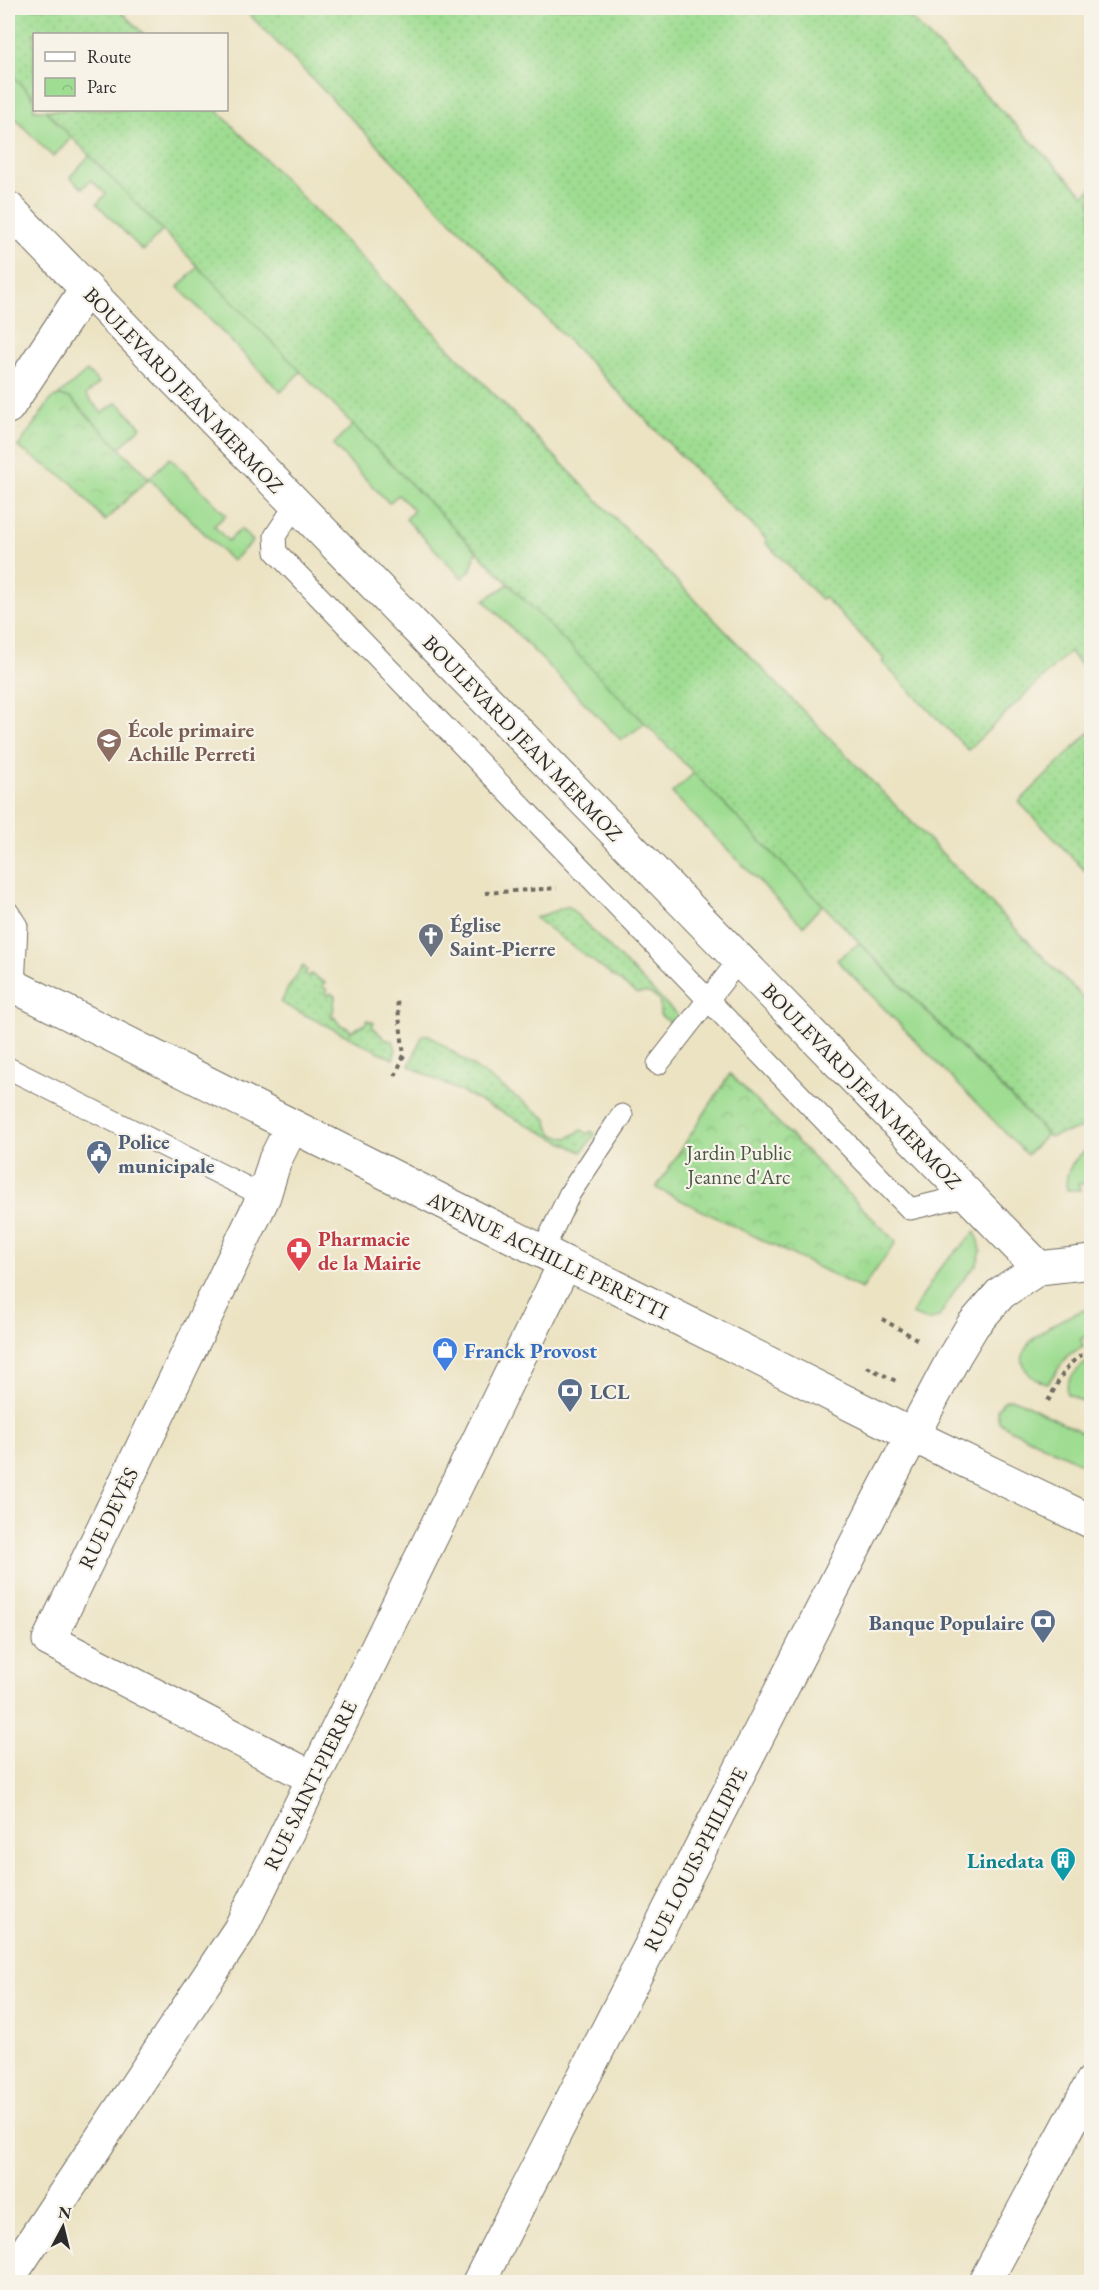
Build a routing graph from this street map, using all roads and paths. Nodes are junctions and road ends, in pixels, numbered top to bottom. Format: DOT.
graph roads {
  1 [pos="8,208"];
  2 [pos="86,289"];
  3 [pos="8,407"];
  4 [pos="296,504"];
  5 [pos="564,888"];
  6 [pos="485,893"];
  7 [pos="8,912"];
  8 [pos="739,960"];
  9 [pos="11,985"];
  10 [pos="708,1000"];
  11 [pos="397,1001"];
  12 [pos="658,1064"];
  13 [pos="8,1068"];
  14 [pos="395,1076"];
  15 [pos="622,1115"];
  16 [pos="292,1126"];
  17 [pos="969,1195"];
  18 [pos="264,1196"];
  19 [pos="553,1258"];
  20 [pos="1092,1262"];
  21 [pos="1039,1268"];
  22 [pos="882,1319"];
  23 [pos="923,1343"];
  24 [pos="1092,1351"];
  25 [pos="1048,1401"];
  26 [pos="914,1436"];
  27 [pos="1092,1522"];
  28 [pos="313,1778"];
  29 [pos="1092,2082"];
  30 [pos="8,2279"];
  31 [pos="479,2283"];
  32 [pos="985,2283"];
  1 -- 2 [label="street, BOULEVARD JEAN MERMOZ"];
  2 -- 3 [label="street"];
  2 -- 4 [label="street, BOULEVARD JEAN MERMOZ"];
  4 -- 8 [label="street, BOULEVARD JEAN MERMOZ"];
  4 -- 10 [label="lane"];
  5 -- 6 [label="path"];
  7 -- 9 [label="lane"];
  8 -- 10 [label="lane"];
  8 -- 17 [label="street, BOULEVARD JEAN MERMOZ"];
  9 -- 16 [label="street, AVENUE ACHILLE PERETTI"];
  10 -- 12 [label="lane"];
  10 -- 17 [label="lane"];
  11 -- 14 [label="path"];
  13 -- 18 [label="lane"];
  15 -- 19 [label="lane"];
  16 -- 18 [label="street, RUE DEVÈS"];
  16 -- 19 [label="street, AVENUE ACHILLE PERETTI"];
  17 -- 21 [label="street, BOULEVARD JEAN MERMOZ"];
  18 -- 28 [label="street, RUE DEVÈS"];
  19 -- 26 [label="street, AVENUE ACHILLE PERETTI"];
  19 -- 28 [label="street, RUE SAINT-PIERRE"];
  20 -- 21 [label="street"];
  21 -- 26 [label="street, RUE LOUIS-PHILIPPE"];
  22 -- 23 [label="path"];
  24 -- 25 [label="path"];
  26 -- 27 [label="street, AVENUE ACHILLE PERETTI"];
  26 -- 31 [label="street, RUE LOUIS-PHILIPPE"];
  28 -- 30 [label="street, RUE SAINT-PIERRE"];
  29 -- 32 [label="street"];
}
